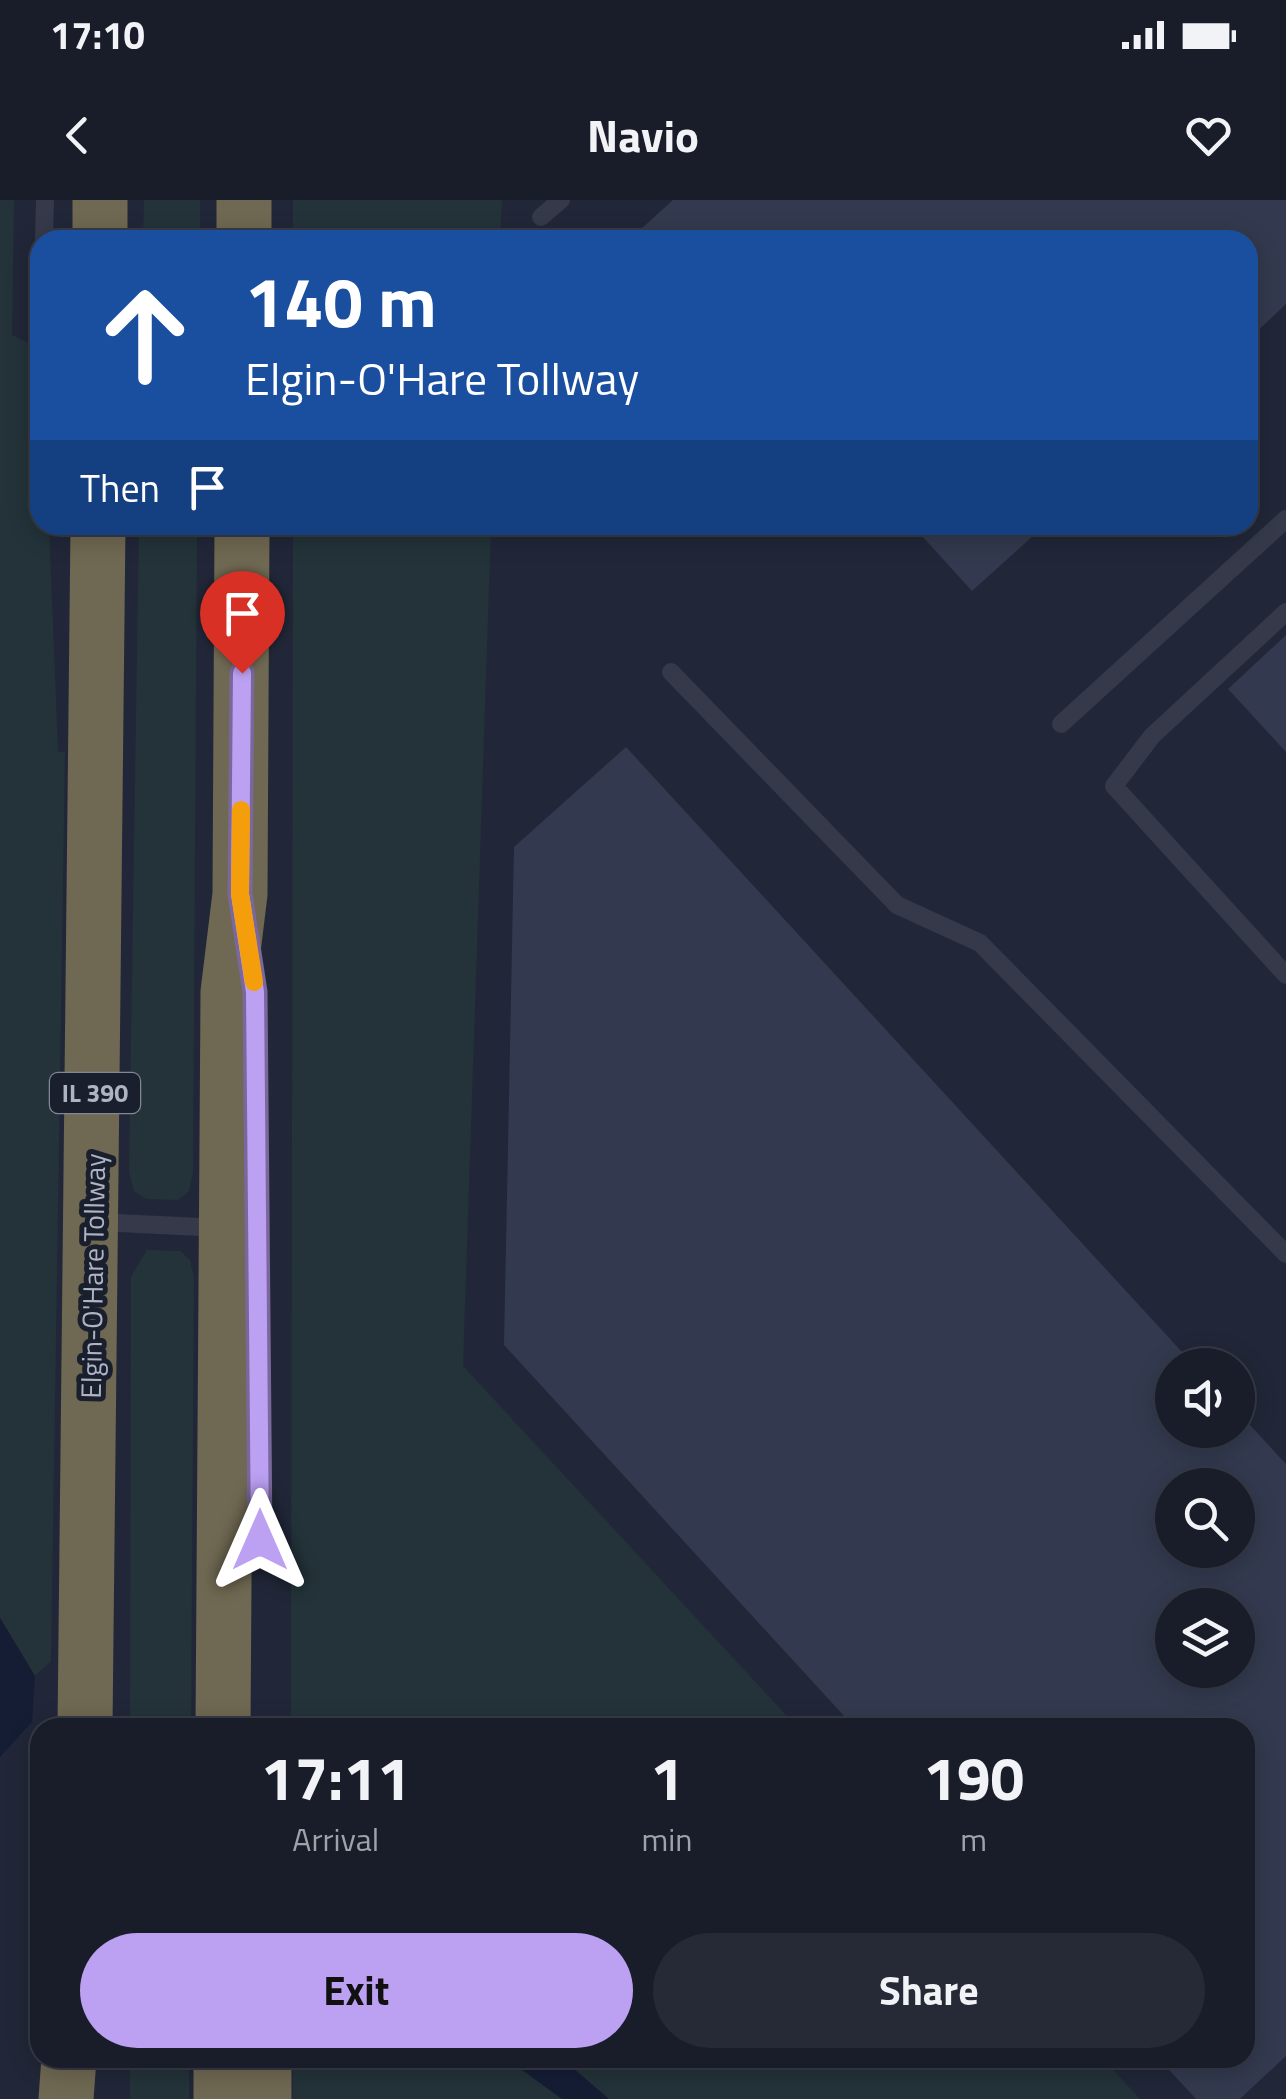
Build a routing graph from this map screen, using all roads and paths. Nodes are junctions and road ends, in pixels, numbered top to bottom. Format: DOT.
graph roads {
  1 [pos="45,200"];
  2 [pos="100,200"];
  3 [pos="244,200"];
  4 [pos="562,200"];
  5 [pos="541,217"];
  6 [pos="44,230"];
  7 [pos="100,230"];
  8 [pos="244,230"];
  9 [pos="1286,519"];
  10 [pos="98,535"];
  11 [pos="242,535"];
  12 [pos="1286,612"];
  13 [pos="671,672"];
  14 [pos="1062,724"];
  15 [pos="240,894"];
  16 [pos="1286,975"];
  17 [pos="94,1222"];
  18 [pos="226,1228"];
  19 [pos="1286,1254"];
  20 [pos="86,1718"];
  21 [pos="223,1718"];
  22 [pos="262,1718"];
  23 [pos="68,2068"];
  24 [pos="83,2068"];
  25 [pos="221,2068"];
  26 [pos="264,2068"];
  27 [pos="66,2099"];
  28 [pos="84,2099"];
  29 [pos="221,2099"];
  30 [pos="264,2099"];
  1 -- 6 [label="lane"];
  2 -- 7 [label="highway"];
  3 -- 8 [label="highway"];
  4 -- 5 [label="lane"];
  9 -- 14 [label="lane"];
  10 -- 17 [label="highway, Elgin-O'Hare Tollway / IL 390"];
  11 -- 15 [label="highway"];
  12 -- 16 [label="lane"];
  13 -- 19 [label="lane"];
  15 -- 18 [label="highway"];
  15 -- 22 [label="highway"];
  17 -- 18 [label="lane"];
  17 -- 20 [label="highway, Elgin-O'Hare Tollway / IL 390"];
  18 -- 21 [label="highway"];
  23 -- 27 [label="highway"];
  24 -- 28 [label="lane"];
  25 -- 29 [label="highway"];
  26 -- 30 [label="highway"];
}
